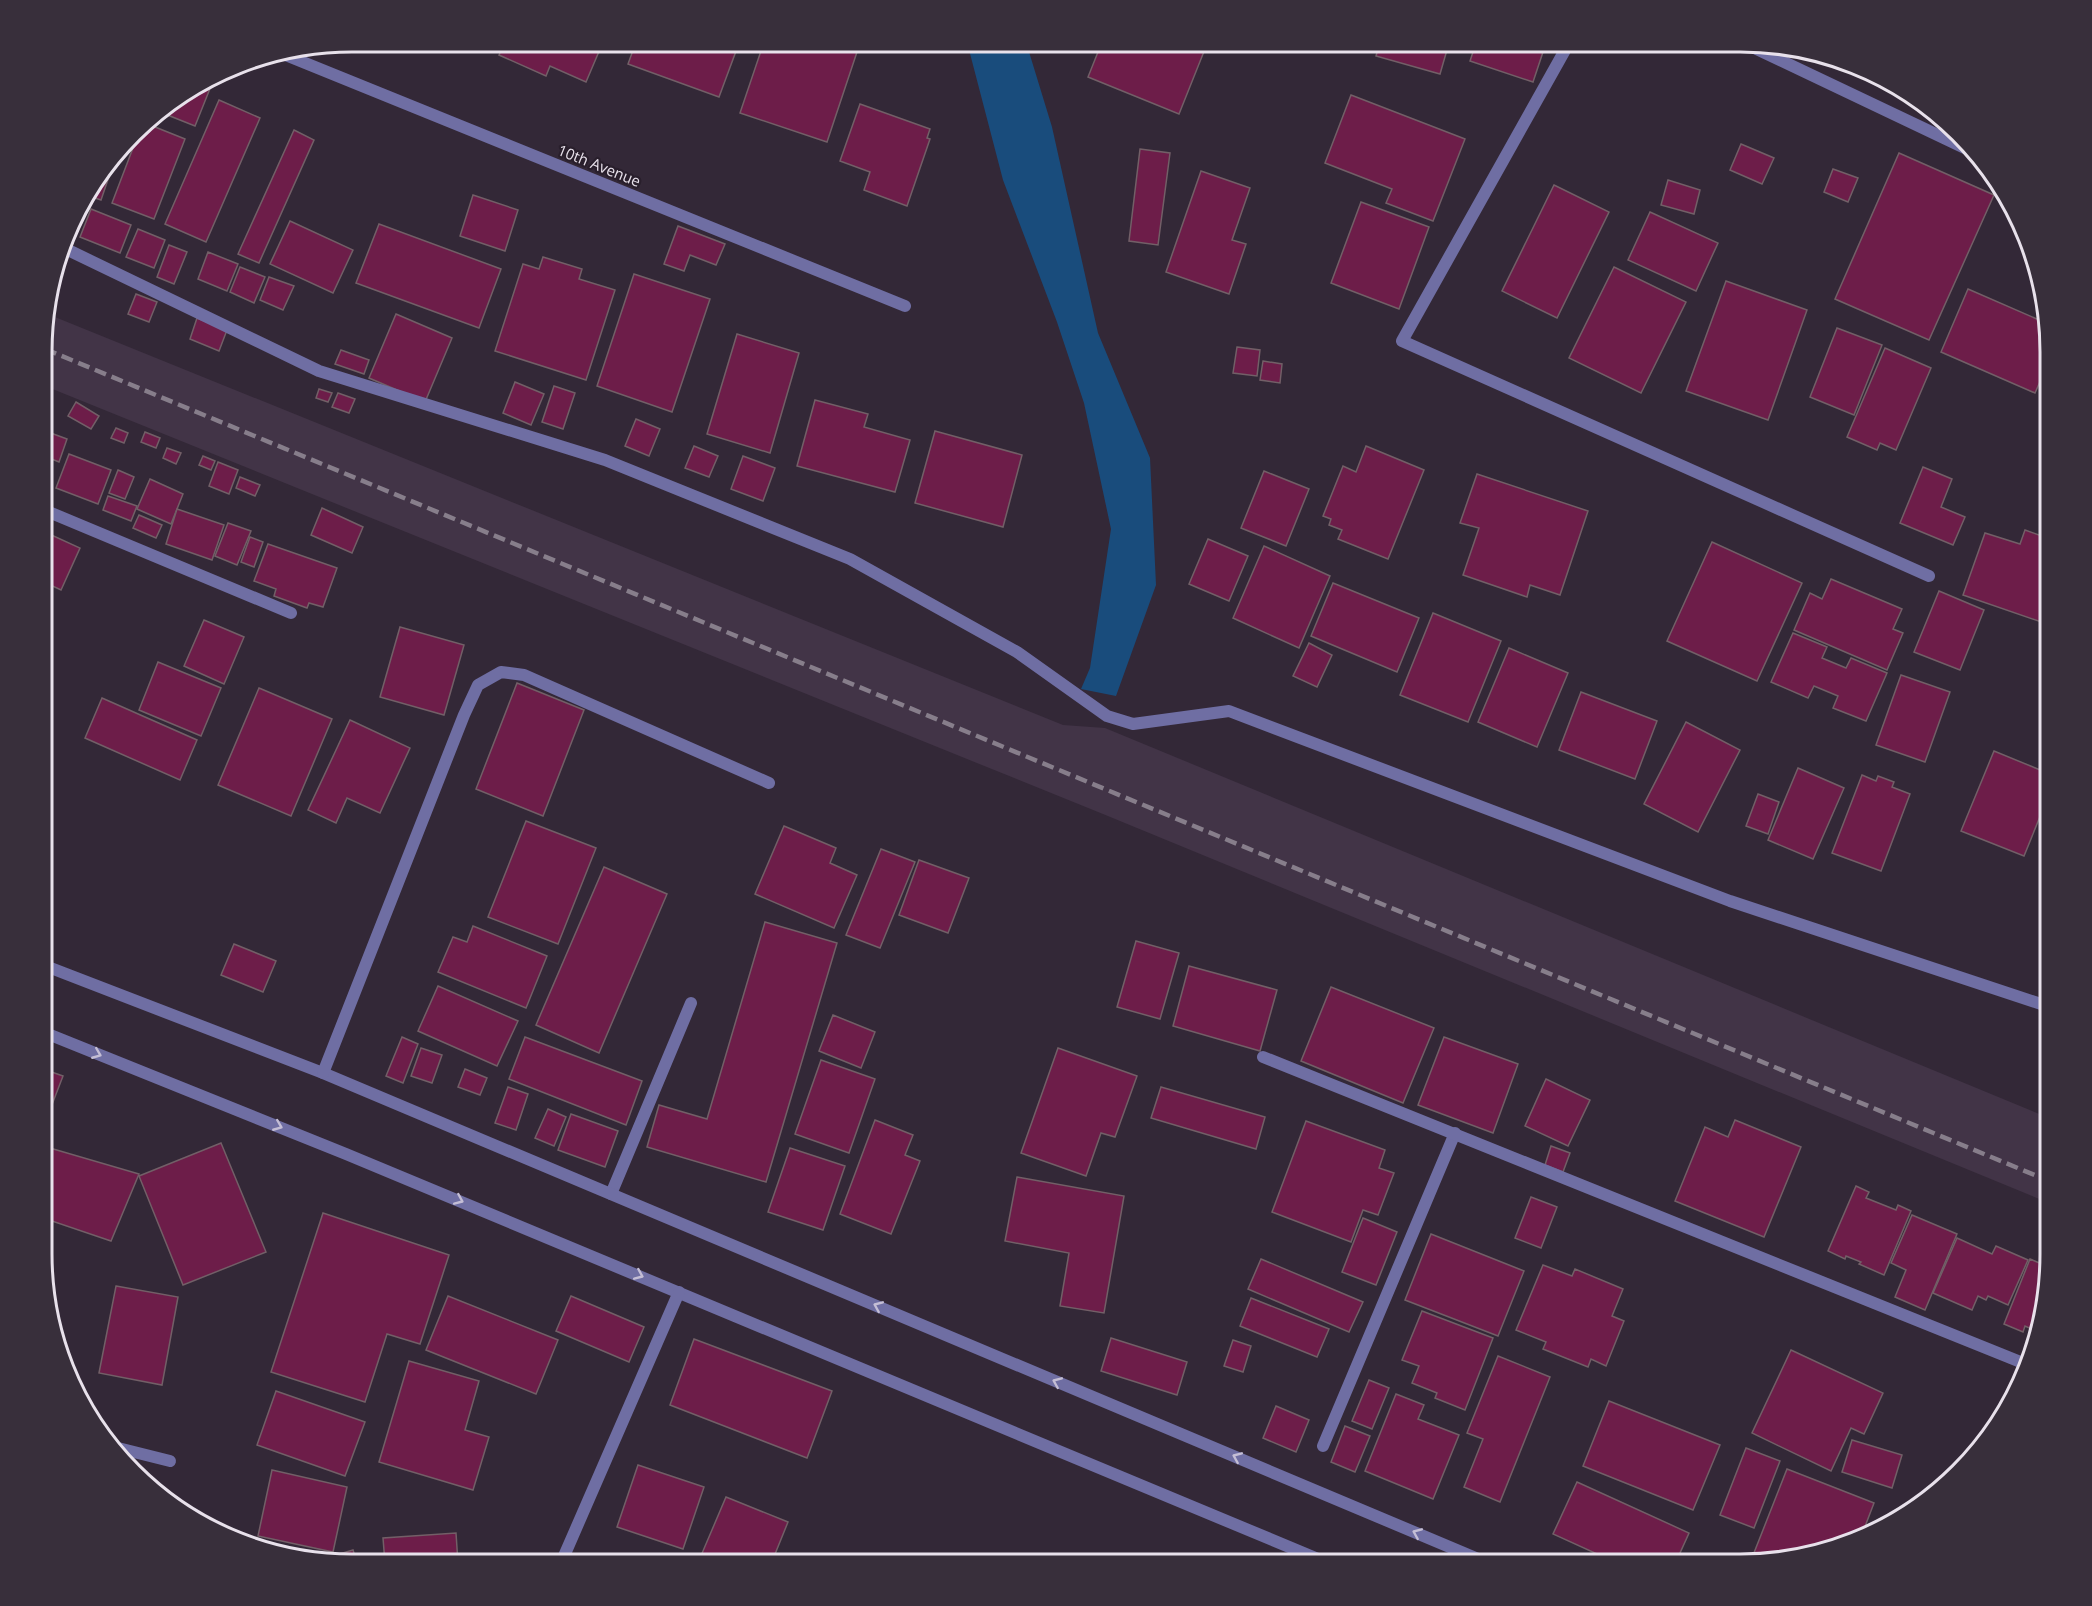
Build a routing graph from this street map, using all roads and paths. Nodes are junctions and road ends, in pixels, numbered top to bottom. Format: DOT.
graph roads {
  1 [pos="1564,52"];
  2 [pos="1767,54"];
  3 [pos="293,58"];
  4 [pos="1955,143"];
  5 [pos="70,251"];
  6 [pos="905,306"];
  7 [pos="52,513"];
  8 [pos="1929,576"];
  9 [pos="291,613"];
  10 [pos="769,783"];
  11 [pos="52,968"];
  12 [pos="2040,1003"];
  13 [pos="691,1004"];
  14 [pos="52,1036"];
  15 [pos="1263,1057"];
  16 [pos="323,1073"];
  17 [pos="1455,1133"];
  18 [pos="610,1194"];
  19 [pos="679,1292"];
  20 [pos="2020,1362"];
  21 [pos="1323,1446"];
  22 [pos="126,1450"];
  23 [pos="170,1461"];
  24 [pos="565,1554"];
  25 [pos="1306,1554"];
  26 [pos="1466,1554"];
  1 -- 8 [label="street"];
  2 -- 4 [label="street"];
  3 -- 6 [label="street, 10th Avenue"];
  5 -- 12 [label="street"];
  7 -- 9 [label="street"];
  10 -- 16 [label="street"];
  11 -- 16 [label="street"];
  13 -- 18 [label="street"];
  14 -- 19 [label="street, one-way"];
  15 -- 17 [label="street"];
  16 -- 18 [label="street"];
  17 -- 20 [label="street"];
  17 -- 21 [label="street"];
  26 -- 18 [label="street, one-way"];
  19 -- 24 [label="street"];
  19 -- 25 [label="street"];
  22 -- 23 [label="street"];
}
